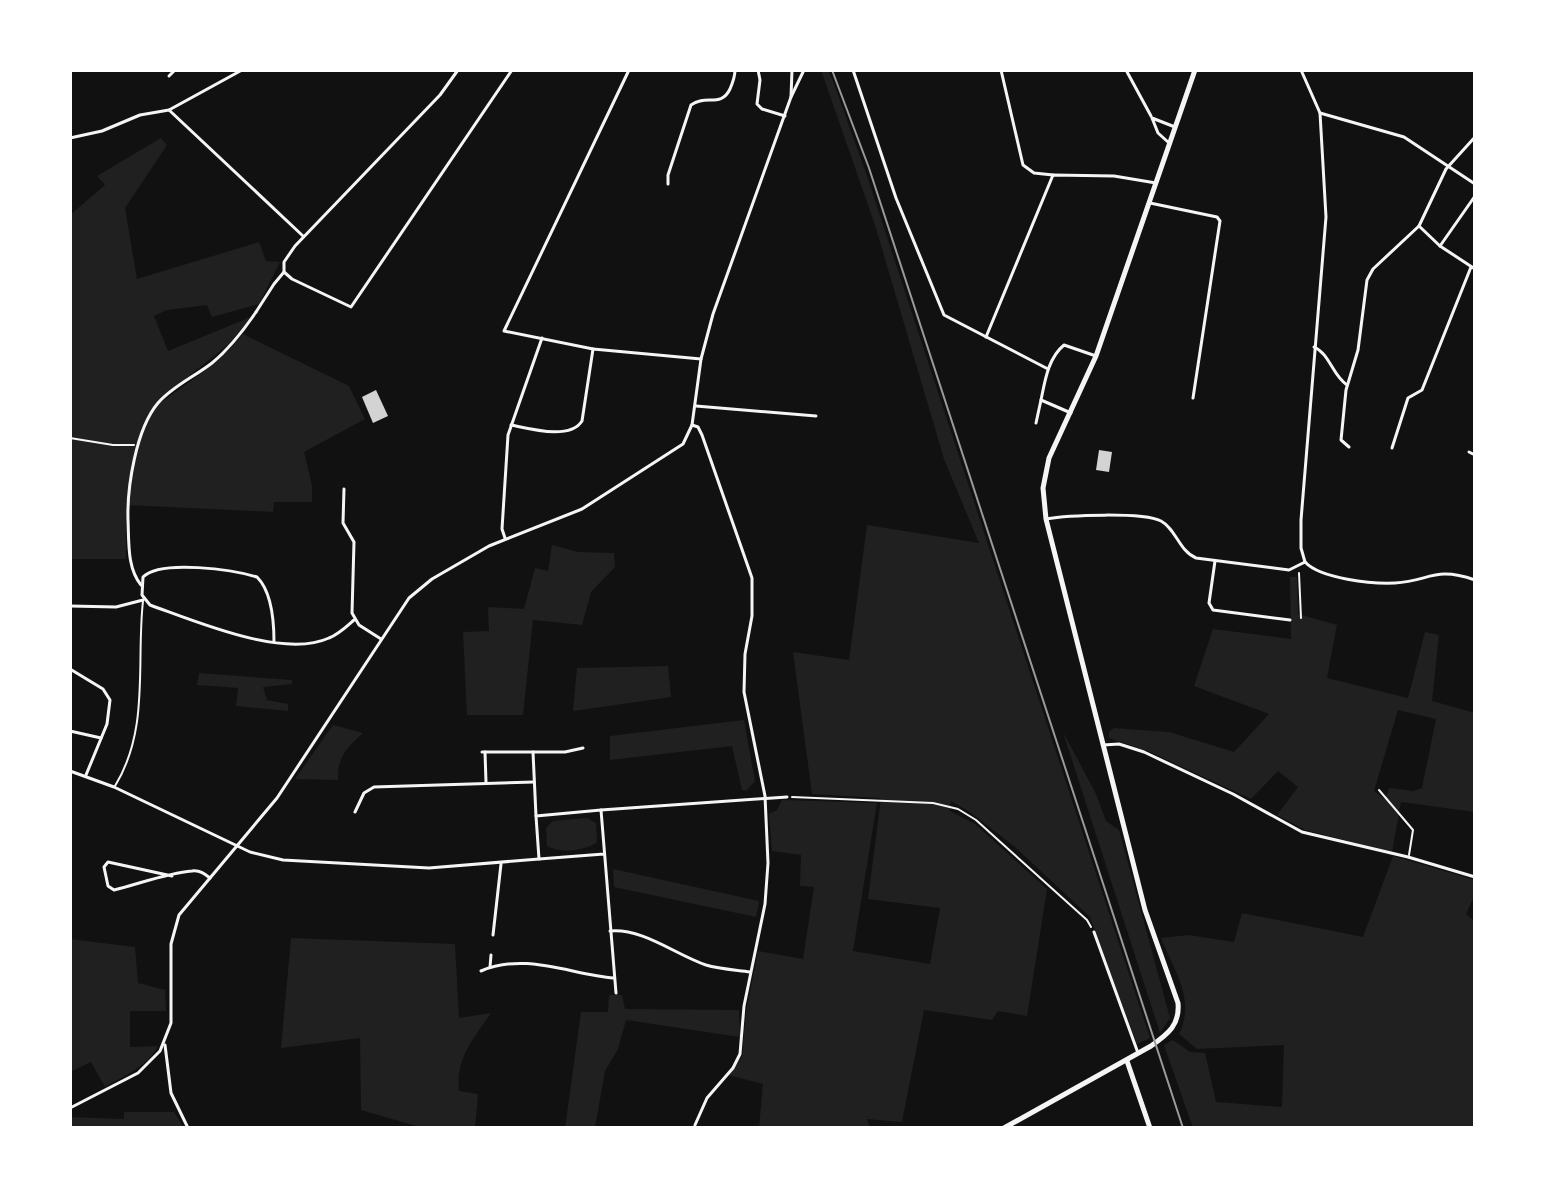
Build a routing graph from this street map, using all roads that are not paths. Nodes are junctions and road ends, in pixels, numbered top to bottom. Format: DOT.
graph roads {
  1 [pos="175,70"];
  2 [pos="458,70"];
  3 [pos="512,70"];
  4 [pos="629,70"];
  5 [pos="735,70"];
  6 [pos="758,70"];
  7 [pos="793,70"];
  8 [pos="804,70"];
  9 [pos="853,70"];
  10 [pos="1001,70"];
  11 [pos="1126,70"];
  12 [pos="1195,70"];
  13 [pos="1301,70"];
  14 [pos="239,71"];
  15 [pos="169,76"];
  16 [pos="791,97"];
  17 [pos="169,110"];
  18 [pos="1320,113"];
  19 [pos="785,116"];
  20 [pos="1152,118"];
  21 [pos="1175,127"];
  22 [pos="1475,137"];
  23 [pos="70,138"];
  24 [pos="1170,143"];
  25 [pos="1448,166"];
  26 [pos="1053,175"];
  27 [pos="1156,183"];
  28 [pos="668,184"];
  29 [pos="1475,184"];
  30 [pos="1475,196"];
  31 [pos="1149,203"];
  32 [pos="1419,226"];
  33 [pos="303,237"];
  34 [pos="1440,246"];
  35 [pos="1473,268"];
  36 [pos="284,272"];
  37 [pos="986,337"];
  38 [pos="542,338"];
  39 [pos="1314,347"];
  40 [pos="593,349"];
  41 [pos="1096,356"];
  42 [pos="701,359"];
  43 [pos="1048,369"];
  44 [pos="1347,385"];
  45 [pos="1193,398"];
  46 [pos="1041,400"];
  47 [pos="695,406"];
  48 [pos="1071,413"];
  49 [pos="816,416"];
  50 [pos="1036,423"];
  51 [pos="511,425"];
  52 [pos="692,425"];
  53 [pos="1349,447"];
  54 [pos="1392,448"];
  55 [pos="1469,452"];
  56 [pos="1475,455"];
  57 [pos="344,489"];
  58 [pos="1046,519"];
  59 [pos="505,538"];
  60 [pos="1215,561"];
  61 [pos="1305,562"];
  62 [pos="1475,580"];
  63 [pos="141,585"];
  64 [pos="143,600"];
  65 [pos="70,606"];
  66 [pos="354,620"];
  67 [pos="1290,620"];
  68 [pos="381,639"];
  69 [pos="274,642"];
  70 [pos="70,669"];
  71 [pos="70,731"];
  72 [pos="101,738"];
  73 [pos="1103,745"];
  74 [pos="583,748"];
  75 [pos="533,752"];
  76 [pos="70,771"];
  77 [pos="86,775"];
  78 [pos="486,782"];
  79 [pos="534,782"];
  80 [pos="114,787"];
  81 [pos="1379,790"];
  82 [pos="765,796"];
  83 [pos="787,797"];
  84 [pos="601,810"];
  85 [pos="355,812"];
  86 [pos="536,816"];
  87 [pos="238,846"];
  88 [pos="604,854"];
  89 [pos="1408,857"];
  90 [pos="539,859"];
  91 [pos="501,863"];
  92 [pos="172,876"];
  93 [pos="1475,877"];
  94 [pos="210,878"];
  95 [pos="610,931"];
  96 [pos="1094,932"];
  97 [pos="493,935"];
  98 [pos="491,955"];
  99 [pos="490,967"];
  100 [pos="481,971"];
  101 [pos="750,972"];
  102 [pos="614,978"];
  103 [pos="616,993"];
  104 [pos="164,1043"];
  105 [pos="1138,1054"];
  106 [pos="1127,1061"];
  107 [pos="70,1108"];
  108 [pos="695,1125"];
  109 [pos="188,1128"];
  110 [pos="1004,1128"];
  111 [pos="1150,1128"];
  1 -- 15 [label="street"];
  2 -- 33 [label="street"];
  3 -- 36 [label="street"];
  4 -- 38 [label="street"];
  5 -- 28 [label="street"];
  6 -- 19 [label="street"];
  7 -- 8 [label="street"];
  7 -- 16 [label="street"];
  8 -- 16 [label="street"];
  9 -- 37 [label="street"];
  10 -- 26 [label="street"];
  11 -- 20 [label="street"];
  12 -- 21 [label="main road"];
  13 -- 18 [label="street"];
  14 -- 17 [label="street"];
  16 -- 19 [label="street"];
  17 -- 23 [label="street"];
  17 -- 33 [label="street"];
  18 -- 25 [label="street"];
  18 -- 39 [label="street"];
  19 -- 42 [label="street"];
  20 -- 21 [label="street"];
  20 -- 24 [label="street"];
  21 -- 24 [label="main road"];
  22 -- 25 [label="street"];
  24 -- 27 [label="main road"];
  25 -- 29 [label="street"];
  25 -- 32 [label="street"];
  26 -- 27 [label="street"];
  26 -- 37 [label="street"];
  27 -- 31 [label="main road"];
  30 -- 34 [label="street"];
  31 -- 41 [label="main road"];
  31 -- 45 [label="street"];
  32 -- 34 [label="street"];
  32 -- 44 [label="street"];
  33 -- 36 [label="street"];
  34 -- 35 [label="street"];
  35 -- 54 [label="street"];
  36 -- 63 [label="street"];
  37 -- 43 [label="street"];
  38 -- 40 [label="street"];
  38 -- 51 [label="street"];
  39 -- 44 [label="street"];
  39 -- 61 [label="street"];
  40 -- 42 [label="street"];
  40 -- 51 [label="street"];
  41 -- 43 [label="street"];
  41 -- 48 [label="main road"];
  42 -- 47 [label="street"];
  43 -- 46 [label="street"];
  44 -- 53 [label="street"];
  46 -- 48 [label="street"];
  46 -- 50 [label="street"];
  47 -- 49 [label="street"];
  47 -- 52 [label="street"];
  48 -- 58 [label="main road"];
  51 -- 59 [label="street"];
  52 -- 59 [label="street"];
  52 -- 82 [label="street"];
  55 -- 56 [label="street"];
  57 -- 66 [label="street"];
  58 -- 60 [label="street"];
  58 -- 73 [label="main road"];
  59 -- 68 [label="street"];
  60 -- 61 [label="street"];
  60 -- 67 [label="street"];
  61 -- 62 [label="street"];
  63 -- 64 [label="street"];
  63 -- 69 [label="street"];
  64 -- 65 [label="street"];
  64 -- 69 [label="street"];
  64 -- 80 [label="lane"];
  66 -- 68 [label="street"];
  66 -- 69 [label="street"];
  68 -- 87 [label="street"];
  70 -- 72 [label="street"];
  71 -- 72 [label="street"];
  72 -- 77 [label="street"];
  73 -- 89 [label="street"];
  73 -- 105 [label="main road"];
  74 -- 75 [label="street"];
  75 -- 78 [label="street"];
  75 -- 79 [label="street"];
  76 -- 77 [label="street"];
  77 -- 80 [label="street"];
  78 -- 79 [label="street"];
  78 -- 85 [label="street"];
  79 -- 86 [label="street"];
  80 -- 87 [label="street"];
  81 -- 89 [label="lane"];
  82 -- 83 [label="street"];
  82 -- 84 [label="street"];
  82 -- 101 [label="street"];
  84 -- 86 [label="street"];
  84 -- 88 [label="street"];
  86 -- 90 [label="street"];
  87 -- 91 [label="street"];
  87 -- 94 [label="street"];
  88 -- 90 [label="street"];
  88 -- 95 [label="street"];
  89 -- 93 [label="street"];
  90 -- 91 [label="street"];
  91 -- 97 [label="street"];
  92 -- 92 [label="street"];
  92 -- 94 [label="street"];
  94 -- 104 [label="street"];
  95 -- 101 [label="street"];
  95 -- 102 [label="street"];
  96 -- 105 [label="street"];
  98 -- 99 [label="street"];
  99 -- 100 [label="street"];
  99 -- 102 [label="street"];
  101 -- 108 [label="street"];
  102 -- 103 [label="street"];
  104 -- 107 [label="street"];
  104 -- 109 [label="street"];
  105 -- 106 [label="main road"];
  106 -- 110 [label="main road"];
  106 -- 111 [label="main road"];
}
